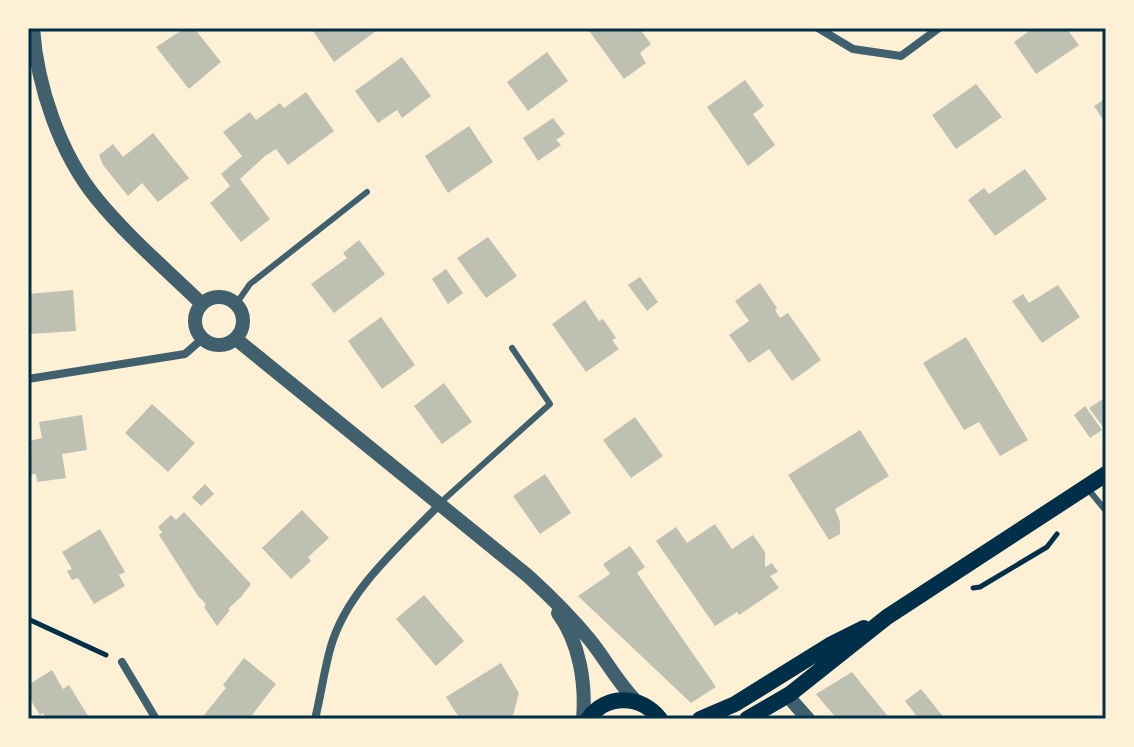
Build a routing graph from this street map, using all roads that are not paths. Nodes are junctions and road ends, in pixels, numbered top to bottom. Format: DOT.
graph roads {
  1 [pos="33,28"];
  2 [pos="818,28"];
  3 [pos="939,28"];
  4 [pos="367,192"];
  5 [pos="202,304"];
  6 [pos="236,304"];
  7 [pos="202,339"];
  8 [pos="236,339"];
  9 [pos="512,348"];
  10 [pos="28,379"];
  11 [pos="1106,474"];
  12 [pos="1086,487"];
  13 [pos="440,504"];
  14 [pos="1106,511"];
  15 [pos="528,576"];
  16 [pos="887,617"];
  17 [pos="122,662"];
  18 [pos="790,694"];
  19 [pos="636,701"];
  20 [pos="156,719"];
  21 [pos="315,719"];
  22 [pos="586,719"];
  23 [pos="660,719"];
  24 [pos="700,719"];
  25 [pos="747,719"];
  26 [pos="808,719"];
  1 -- 5 [label="street"];
  2 -- 3 [label="street"];
  4 -- 6 [label="lane"];
  5 -- 6 [label="street"];
  5 -- 7 [label="street"];
  6 -- 8 [label="street"];
  7 -- 8 [label="street"];
  7 -- 10 [label="street"];
  8 -- 13 [label="street"];
  9 -- 13 [label="lane"];
  11 -- 12 [label="main road"];
  12 -- 14 [label="lane"];
  12 -- 16 [label="main road"];
  13 -- 15 [label="street"];
  13 -- 21 [label="street"];
  15 -- 19 [label="street"];
  15 -- 22 [label="street"];
  16 -- 18 [label="main road"];
  16 -- 24 [label="main road"];
  17 -- 20 [label="street"];
  18 -- 25 [label="main road"];
  18 -- 26 [label="street"];
  19 -- 22 [label="main road"];
  19 -- 23 [label="main road"];
}
